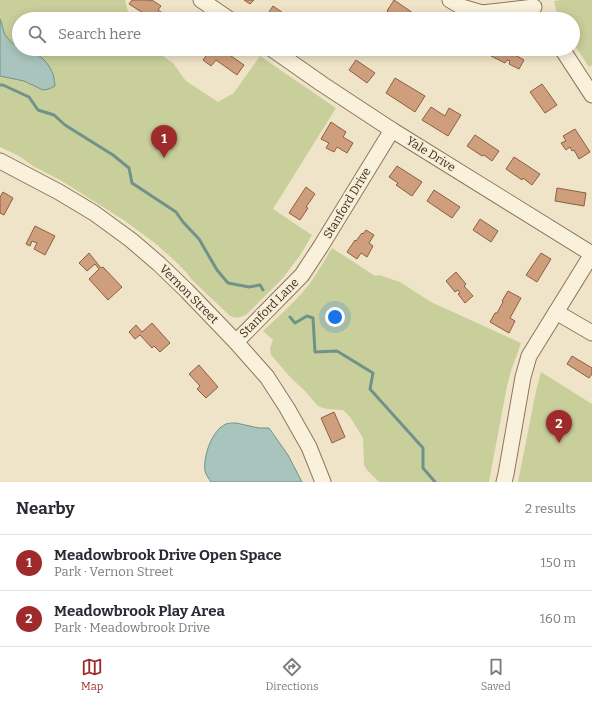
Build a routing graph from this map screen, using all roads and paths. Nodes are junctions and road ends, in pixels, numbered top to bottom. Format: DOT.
graph roads {
  1 [pos="201,0"];
  2 [pos="450,0"];
  3 [pos="537,9"];
  4 [pos="219,12"];
  5 [pos="479,12"];
  6 [pos="496,12"];
  7 [pos="282,56"];
  8 [pos="567,56"];
  9 [pos="592,95"];
  10 [pos="392,130"];
  11 [pos="0,161"];
  12 [pos="592,254"];
  13 [pos="302,275"];
  14 [pos="556,312"];
  15 [pos="592,333"];
  16 [pos="236,342"];
  17 [pos="323,482"];
  18 [pos="504,482"];
  1 -- 4 [label="street"];
  2 -- 5 [label="street"];
  3 -- 6 [label="street"];
  7 -- 10 [label="street, Yale Drive"];
  8 -- 9 [label="street"];
  10 -- 12 [label="street, Yale Drive"];
  10 -- 13 [label="street, Stanford Drive"];
  11 -- 16 [label="street, Vernon Street"];
  12 -- 14 [label="street"];
  13 -- 16 [label="street, Stanford Lane"];
  14 -- 15 [label="street"];
  14 -- 18 [label="street"];
  16 -- 17 [label="street, Vernon Street"];
}
